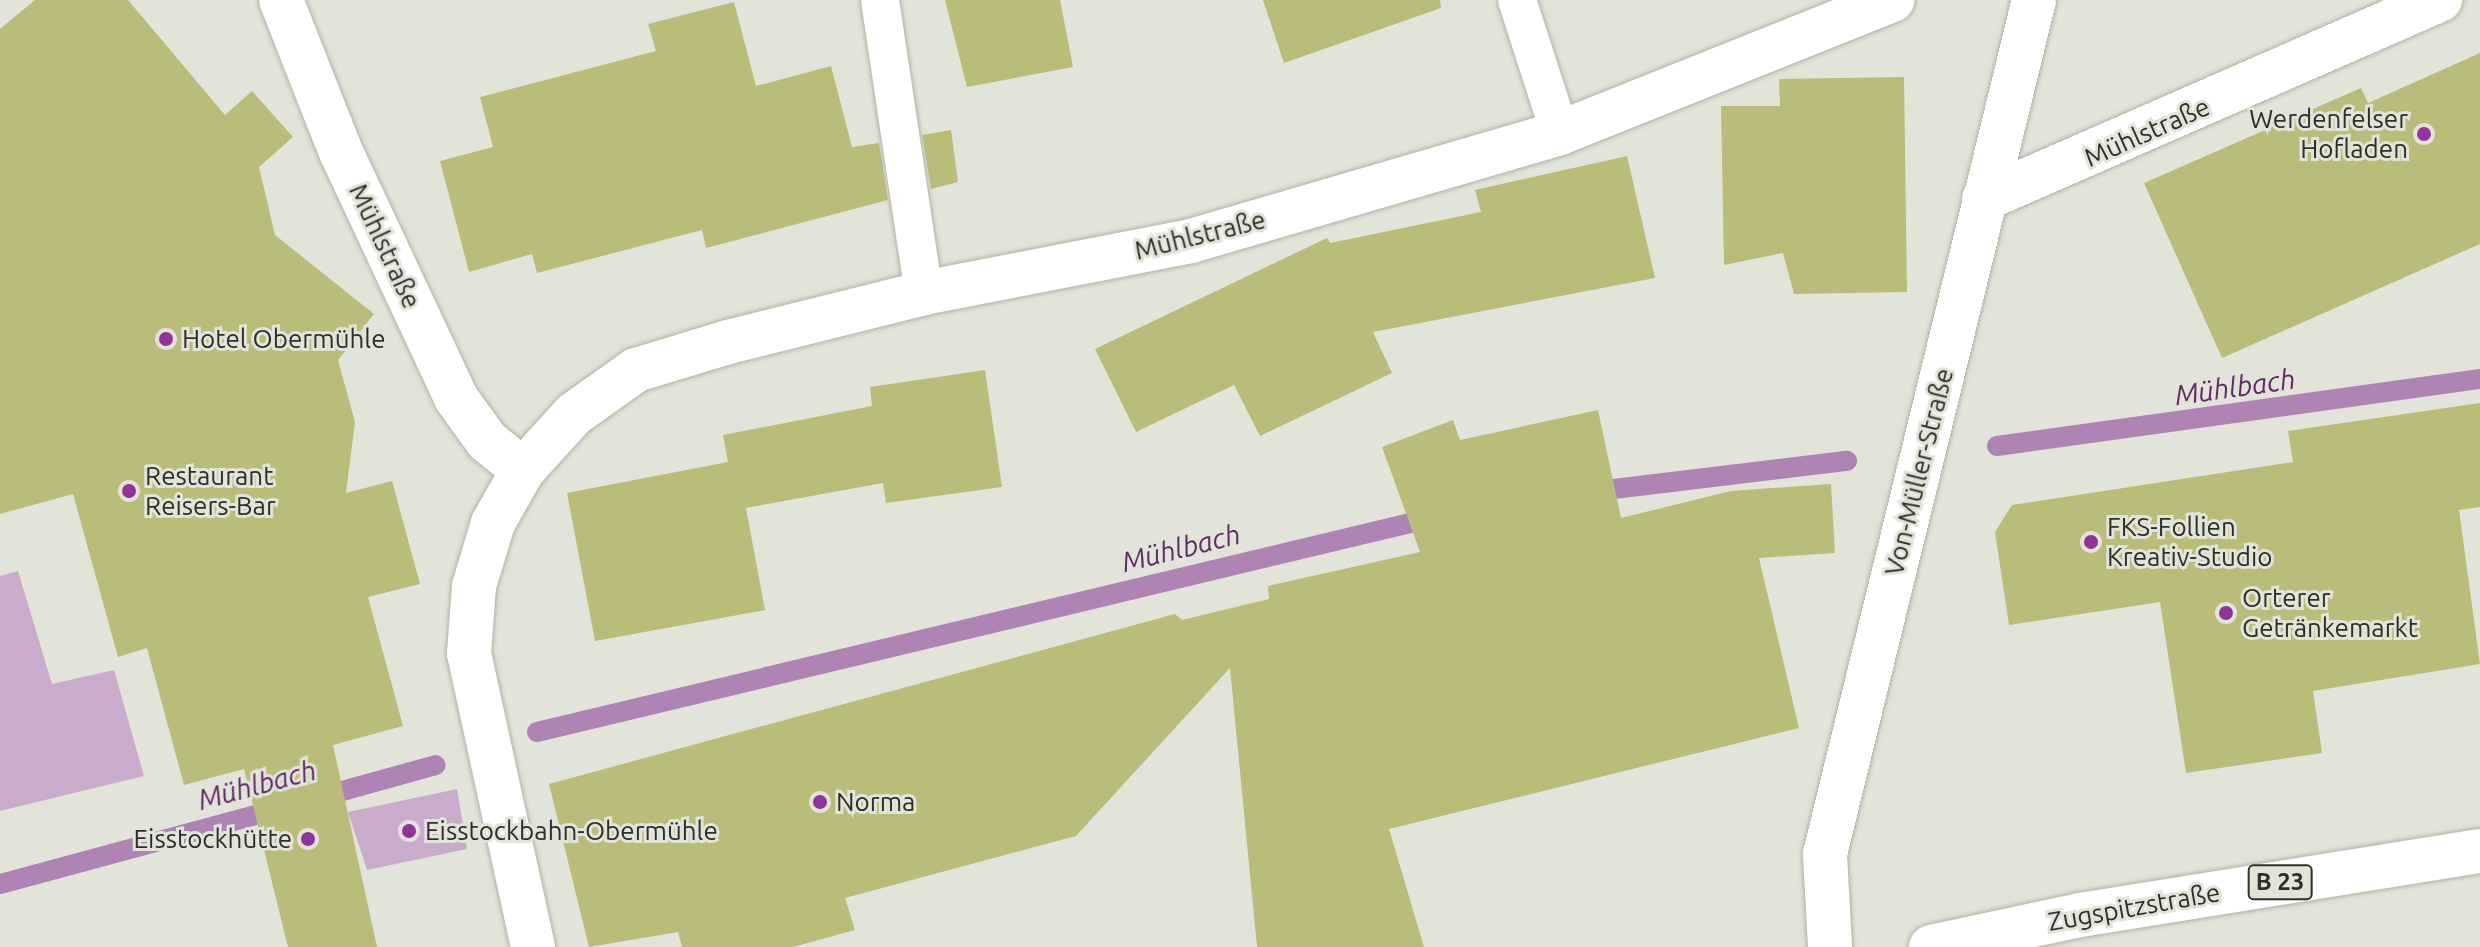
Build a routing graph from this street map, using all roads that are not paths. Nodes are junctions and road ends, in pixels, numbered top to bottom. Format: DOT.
graph roads {
  1 [pos="281,0"];
  2 [pos="880,0"];
  3 [pos="1517,0"];
  4 [pos="1892,0"];
  5 [pos="2440,0"];
  6 [pos="2025,2"];
  7 [pos="1560,133"];
  8 [pos="1984,199"];
  9 [pos="924,293"];
  10 [pos="523,470"];
  11 [pos="2480,851"];
  12 [pos="533,947"];
  13 [pos="1830,947"];
  14 [pos="1931,947"];
  1 -- 10 [label="street, Mühlstraße"];
  2 -- 9 [label="lane"];
  3 -- 7 [label="lane"];
  4 -- 7 [label="street, Mühlstraße"];
  5 -- 8 [label="street, Mühlstraße"];
  6 -- 8 [label="street, Von-Müller-Straße"];
  7 -- 9 [label="street, Mühlstraße"];
  8 -- 13 [label="street, Von-Müller-Straße"];
  9 -- 10 [label="street, Mühlstraße"];
  10 -- 12 [label="street, Mühlstraße"];
  11 -- 14 [label="street, Zugspitzstraße / B 23"];
}
